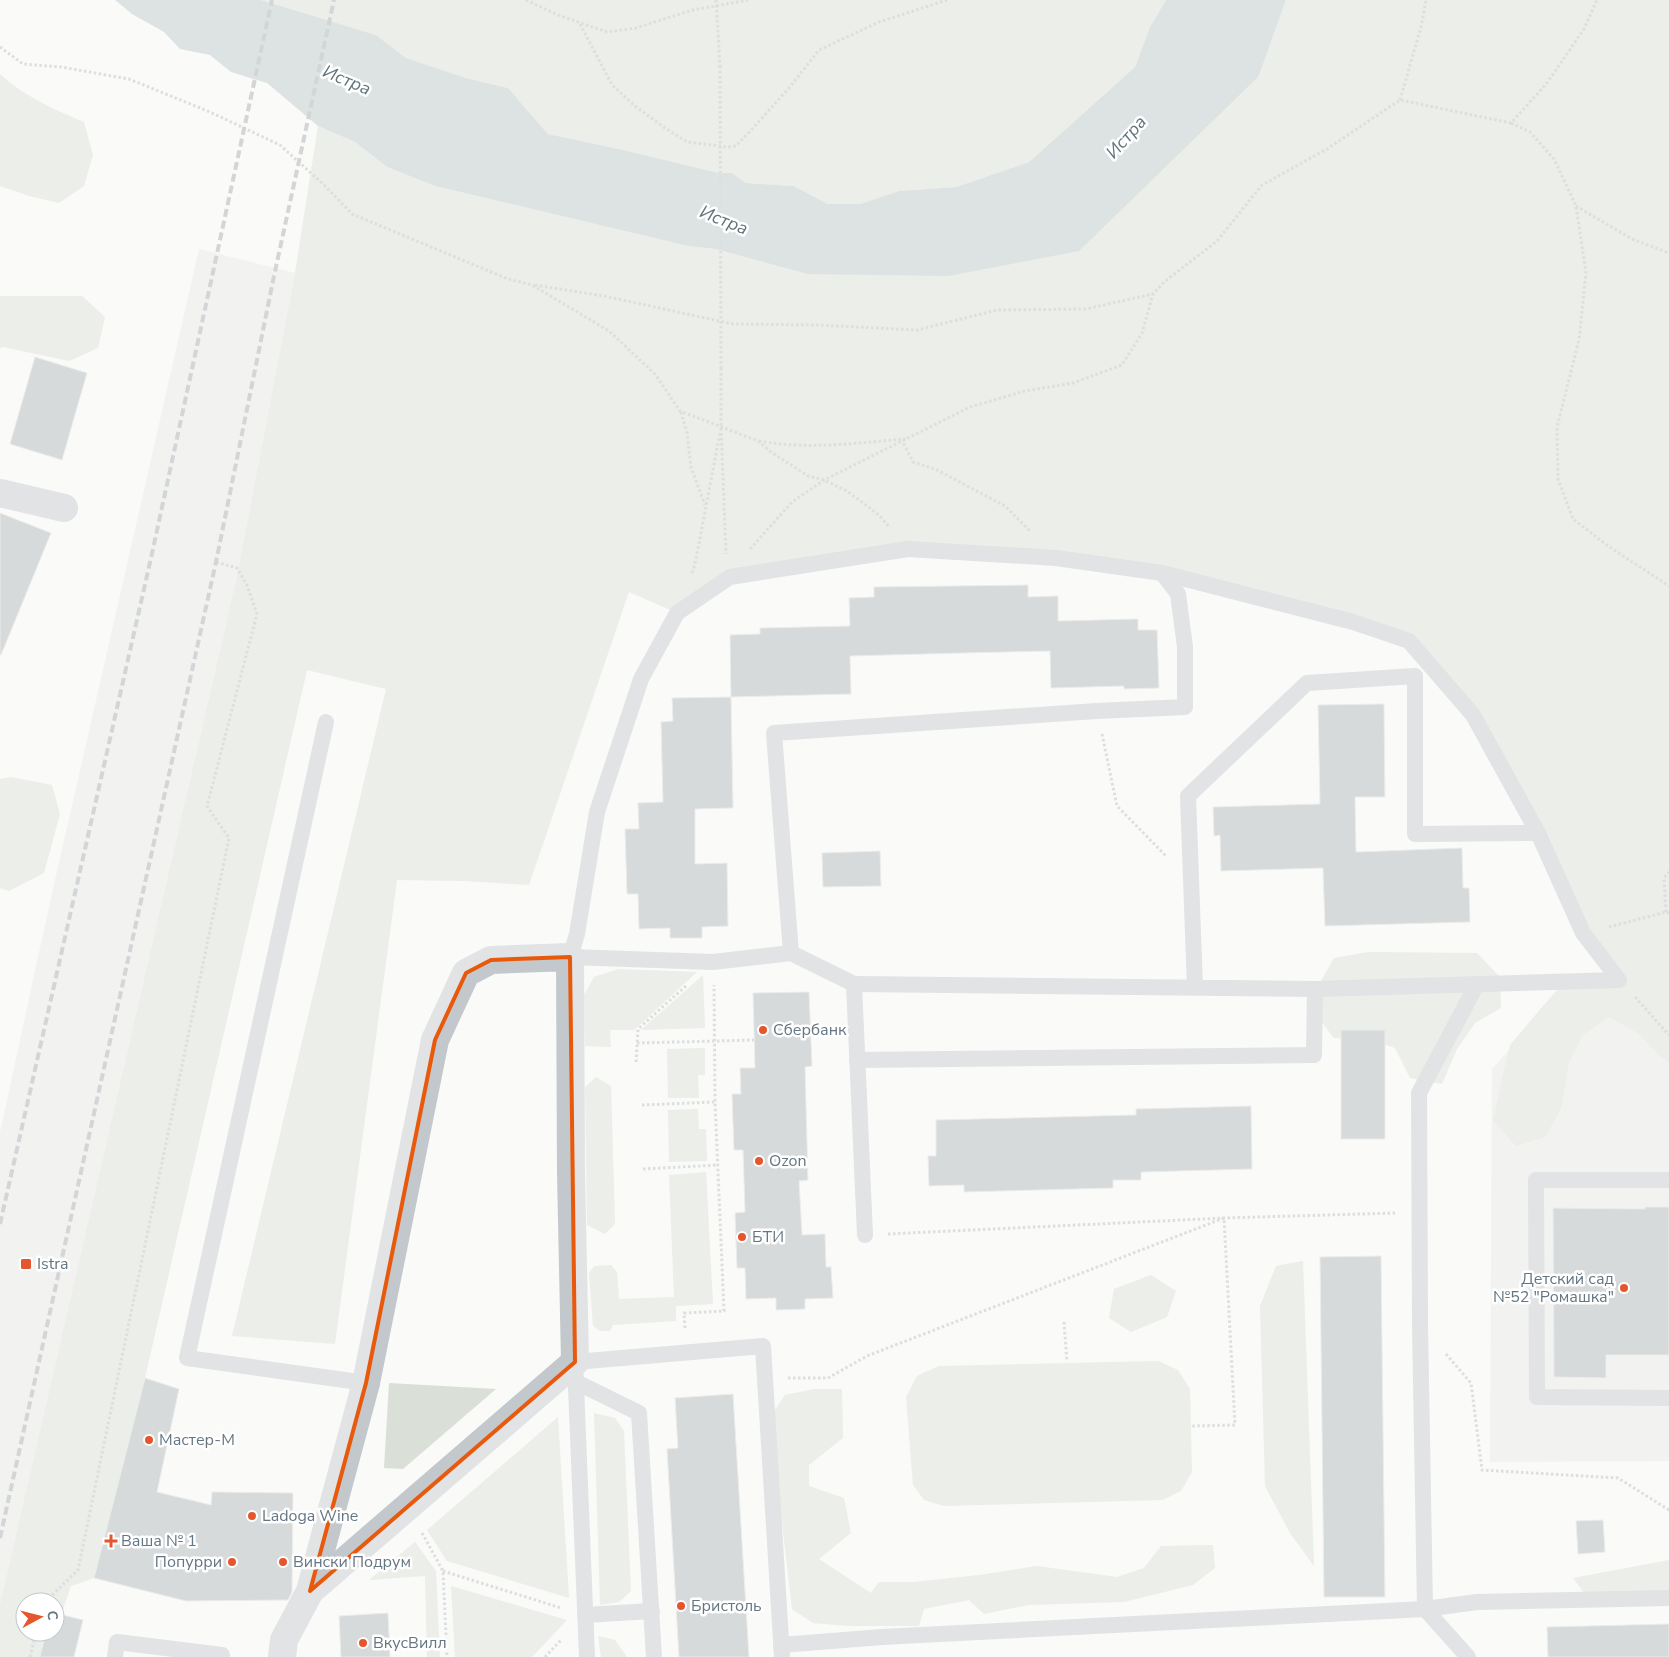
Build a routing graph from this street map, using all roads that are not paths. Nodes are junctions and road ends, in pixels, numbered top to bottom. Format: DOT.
graph roads {
  1 [pos="0,493"];
  2 [pos="64,508"];
  3 [pos="1162,573"];
  4 [pos="1409,641"];
  5 [pos="1415,676"];
  6 [pos="326,722"];
  7 [pos="1538,833"];
  8 [pos="791,953"];
  9 [pos="570,957"];
  10 [pos="854,984"];
  11 [pos="1477,984"];
  12 [pos="1194,988"];
  13 [pos="1315,989"];
  14 [pos="857,1060"];
  15 [pos="1669,1180"];
  16 [pos="865,1235"];
  17 [pos="575,1372"];
  18 [pos="366,1382"];
  19 [pos="1669,1398"];
  20 [pos="310,1591"];
  21 [pos="1669,1598"];
  22 [pos="1425,1609"];
  23 [pos="652,1611"];
  24 [pos="585,1615"];
  25 [pos="781,1651"];
  26 [pos="115,1657"];
  27 [pos="222,1657"];
  28 [pos="282,1657"];
  29 [pos="587,1657"];
  30 [pos="654,1657"];
  31 [pos="1468,1657"];
  1 -- 2 [label="street"];
  3 -- 4 [label="lane"];
  3 -- 8 [label="lane"];
  3 -- 9 [label="lane"];
  4 -- 5 [label="lane"];
  4 -- 7 [label="lane"];
  5 -- 7 [label="lane"];
  5 -- 12 [label="lane"];
  6 -- 18 [label="lane"];
  7 -- 11 [label="lane"];
  8 -- 9 [label="lane"];
  8 -- 10 [label="lane"];
  9 -- 17 [label="street"];
  9 -- 18 [label="street"];
  10 -- 12 [label="lane"];
  10 -- 14 [label="lane"];
  11 -- 13 [label="lane"];
  11 -- 22 [label="lane"];
  12 -- 13 [label="lane"];
  13 -- 14 [label="lane"];
  14 -- 16 [label="lane"];
  15 -- 19 [label="lane"];
  17 -- 20 [label="street"];
  17 -- 23 [label="lane"];
  17 -- 24 [label="lane"];
  17 -- 25 [label="lane"];
  18 -- 20 [label="street"];
  20 -- 28 [label="street"];
  21 -- 22 [label="lane"];
  22 -- 25 [label="lane"];
  22 -- 31 [label="lane"];
  23 -- 24 [label="lane"];
  23 -- 30 [label="lane"];
  24 -- 29 [label="lane"];
  26 -- 27 [label="lane"];
}
